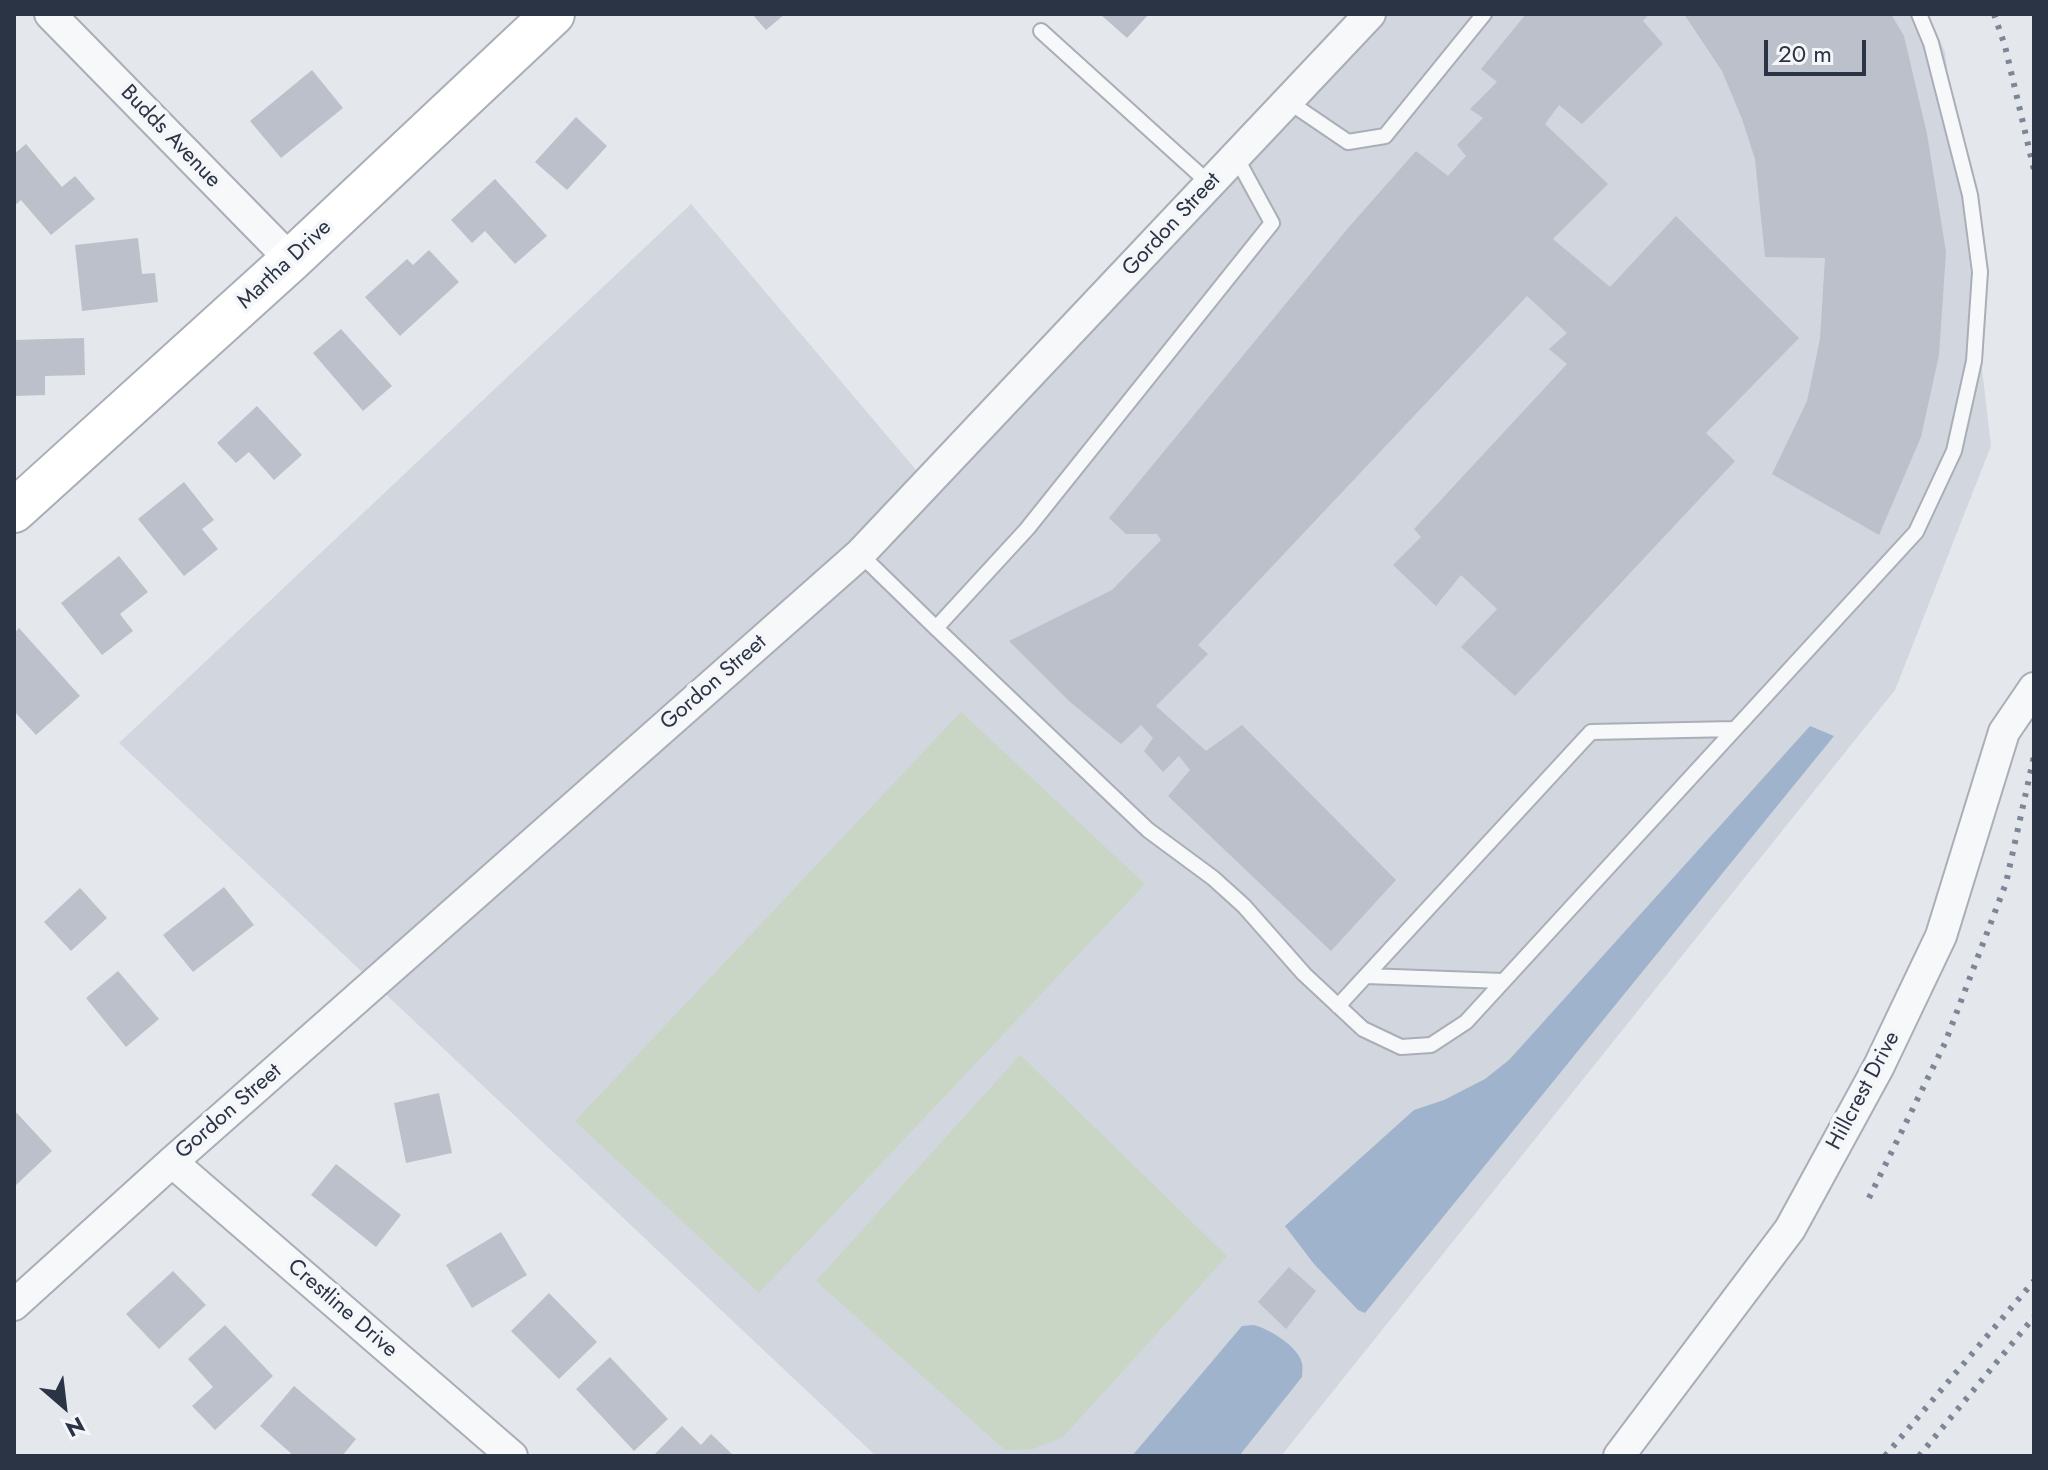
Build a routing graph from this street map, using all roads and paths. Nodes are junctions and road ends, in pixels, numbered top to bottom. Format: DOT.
graph roads {
  1 [pos="50,14"];
  2 [pos="553,14"];
  3 [pos="1370,14"];
  4 [pos="1484,14"];
  5 [pos="1919,14"];
  6 [pos="1041,31"];
  7 [pos="1289,102"];
  8 [pos="1236,157"];
  9 [pos="1210,184"];
  10 [pos="291,260"];
  11 [pos="14,511"];
  12 [pos="860,554"];
  13 [pos="936,628"];
  14 [pos="2034,688"];
  15 [pos="1734,729"];
  16 [pos="1366,976"];
  17 [pos="1503,981"];
  18 [pos="1338,1006"];
  19 [pos="172,1162"];
  20 [pos="14,1305"];
  21 [pos="512,1456"];
  22 [pos="1619,1456"];
  1 -- 10 [label="street, Budds Avenue"];
  2 -- 10 [label="street, Martha Drive"];
  3 -- 7 [label="street, Gordon Street"];
  4 -- 7 [label="lane"];
  5 -- 15 [label="lane"];
  6 -- 9 [label="lane"];
  7 -- 8 [label="street, Gordon Street"];
  8 -- 9 [label="street, Gordon Street"];
  8 -- 13 [label="lane"];
  9 -- 12 [label="street, Gordon Street"];
  10 -- 11 [label="street, Martha Drive"];
  12 -- 13 [label="lane"];
  12 -- 19 [label="street, Gordon Street"];
  13 -- 18 [label="lane"];
  14 -- 22 [label="street, Hillcrest Drive"];
  15 -- 16 [label="lane"];
  15 -- 17 [label="lane"];
  16 -- 17 [label="lane"];
  16 -- 18 [label="lane"];
  17 -- 18 [label="lane"];
  19 -- 20 [label="street, Gordon Street"];
  19 -- 21 [label="street, Crestline Drive"];
}
